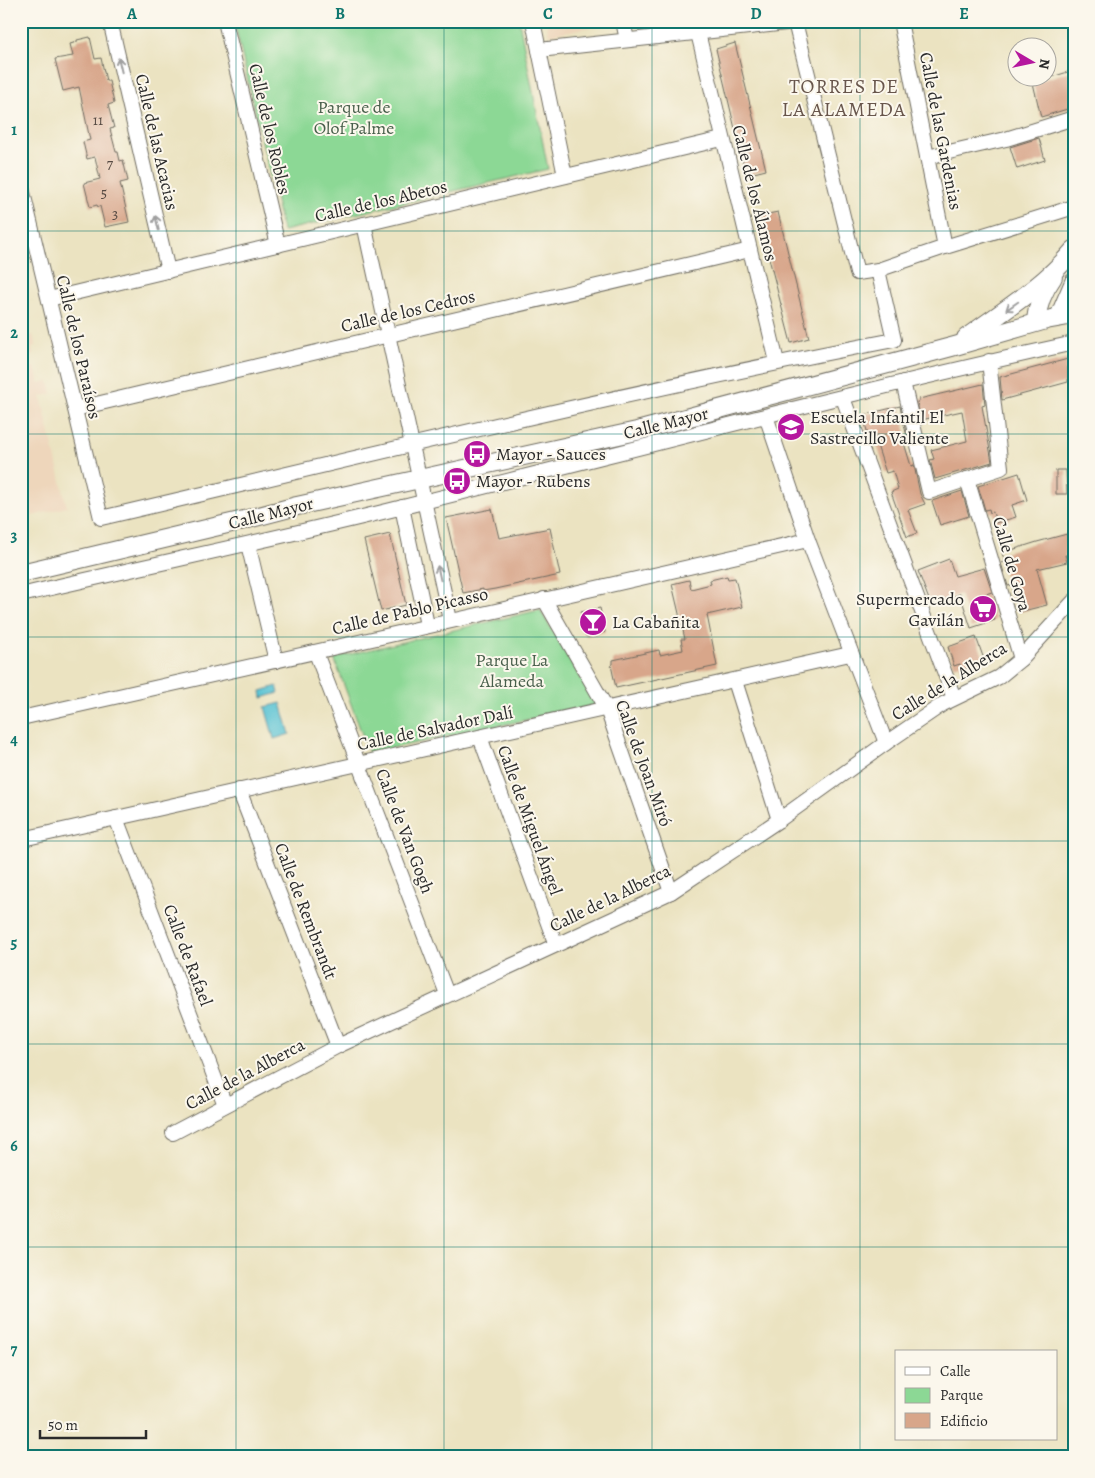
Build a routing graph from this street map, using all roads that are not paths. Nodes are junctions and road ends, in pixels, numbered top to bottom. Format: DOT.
graph roads {
  1 [pos="110,21"];
  2 [pos="225,21"];
  3 [pos="533,21"];
  4 [pos="623,21"];
  5 [pos="900,21"];
  6 [pos="800,22"];
  7 [pos="740,25"];
  8 [pos="698,33"];
  9 [pos="627,40"];
  10 [pos="539,50"];
  11 [pos="1074,118"];
  12 [pos="722,139"];
  13 [pos="927,157"];
  14 [pos="565,176"];
  15 [pos="21,184"];
  16 [pos="1074,207"];
  17 [pos="364,224"];
  18 [pos="278,245"];
  19 [pos="945,247"];
  20 [pos="750,250"];
  21 [pos="1074,250"];
  22 [pos="1062,265"];
  23 [pos="878,270"];
  24 [pos="168,271"];
  25 [pos="1074,282"];
  26 [pos="49,299"];
  27 [pos="1066,316"];
  28 [pos="1036,322"];
  29 [pos="388,335"];
  30 [pos="1074,343"];
  31 [pos="955,346"];
  32 [pos="989,361"];
  33 [pos="777,362"];
  34 [pos="903,382"];
  35 [pos="843,398"];
  36 [pos="75,409"];
  37 [pos="766,416"];
  38 [pos="412,445"];
  39 [pos="419,478"];
  40 [pos="967,479"];
  41 [pos="424,502"];
  42 [pos="402,508"];
  43 [pos="101,518"];
  44 [pos="808,540"];
  45 [pos="248,544"];
  46 [pos="21,573"];
  47 [pos="21,595"];
  48 [pos="544,599"];
  49 [pos="1074,601"];
  50 [pos="450,620"];
  51 [pos="427,625"];
  52 [pos="316,653"];
  53 [pos="850,654"];
  54 [pos="1021,659"];
  55 [pos="276,661"];
  56 [pos="735,681"];
  57 [pos="954,698"];
  58 [pos="607,709"];
  59 [pos="21,718"];
  60 [pos="480,737"];
  61 [pos="886,743"];
  62 [pos="359,764"];
  63 [pos="239,790"];
  64 [pos="116,818"];
  65 [pos="780,820"];
  66 [pos="27,838"];
  67 [pos="670,892"];
  68 [pos="556,945"];
  69 [pos="448,994"];
  70 [pos="338,1046"];
  71 [pos="225,1106"];
  72 [pos="173,1133"];
  24 -- 1 [label="street, Calle de las Acacias, one-way"];
  2 -- 18 [label="street, Calle de los Robles"];
  3 -- 10 [label="street"];
  4 -- 9 [label="street"];
  5 -- 13 [label="street, Calle de las Gardenias"];
  6 -- 7 [label="street"];
  6 -- 23 [label="street"];
  7 -- 8 [label="street"];
  8 -- 9 [label="street"];
  8 -- 12 [label="street, Calle de los Álamos"];
  9 -- 10 [label="street"];
  10 -- 14 [label="street"];
  11 -- 13 [label="street"];
  12 -- 14 [label="street, Calle de los Abetos"];
  12 -- 20 [label="street, Calle de los Álamos"];
  13 -- 19 [label="street, Calle de las Gardenias"];
  14 -- 17 [label="street, Calle de los Abetos"];
  15 -- 26 [label="street, Calle de los Paraísos"];
  16 -- 19 [label="street"];
  17 -- 18 [label="street, Calle de los Abetos"];
  17 -- 29 [label="street"];
  18 -- 24 [label="street, Calle de los Abetos"];
  19 -- 23 [label="street"];
  20 -- 29 [label="street, Calle de los Cedros"];
  20 -- 33 [label="street, Calle de los Álamos"];
  21 -- 22 [label="street"];
  22 -- 28 [label="street"];
  22 -- 31 [label="street, one-way"];
  23 -- 33 [label="street, Calle Mayor"];
  24 -- 26 [label="street, Calle de los Abetos"];
  25 -- 27 [label="street"];
  26 -- 36 [label="street, Calle de los Paraísos"];
  27 -- 28 [label="street, Calle Mayor"];
  28 -- 31 [label="street, Calle Mayor"];
  29 -- 36 [label="street, Calle de los Cedros"];
  29 -- 38 [label="street"];
  30 -- 32 [label="street, Calle Mayor"];
  31 -- 39 [label="street, Calle Mayor"];
  32 -- 34 [label="street, Calle Mayor"];
  32 -- 40 [label="street"];
  33 -- 38 [label="street, Calle Mayor"];
  34 -- 35 [label="street, Calle Mayor"];
  34 -- 40 [label="street"];
  35 -- 37 [label="street, Calle Mayor"];
  35 -- 57 [label="street"];
  36 -- 43 [label="street, Calle de los Paraísos"];
  37 -- 41 [label="street, Calle Mayor"];
  37 -- 44 [label="street"];
  38 -- 39 [label="street"];
  38 -- 43 [label="street, Calle Mayor"];
  39 -- 41 [label="street"];
  39 -- 46 [label="street, Calle Mayor"];
  40 -- 54 [label="street, Calle de Goya"];
  41 -- 42 [label="street, Calle Mayor"];
  50 -- 41 [label="street, one-way"];
  42 -- 45 [label="street, Calle Mayor"];
  42 -- 51 [label="street"];
  44 -- 48 [label="street, Calle de Pablo Picasso"];
  44 -- 53 [label="street"];
  45 -- 47 [label="street, Calle Mayor"];
  45 -- 55 [label="street"];
  48 -- 50 [label="street, Calle de Pablo Picasso"];
  48 -- 58 [label="street, Calle de Joan Miró"];
  49 -- 54 [label="street, Calle de la Alberca"];
  50 -- 51 [label="street, Calle de Pablo Picasso"];
  51 -- 52 [label="street, Calle de Pablo Picasso"];
  52 -- 55 [label="street, Calle de Pablo Picasso"];
  52 -- 62 [label="street, Calle de Van Gogh"];
  53 -- 56 [label="street, Calle de Salvador Dalí"];
  53 -- 61 [label="street"];
  54 -- 57 [label="street, Calle de la Alberca"];
  55 -- 59 [label="street, Calle de Pablo Picasso"];
  56 -- 58 [label="street, Calle de Salvador Dalí"];
  56 -- 65 [label="street"];
  57 -- 61 [label="street, Calle de la Alberca"];
  58 -- 60 [label="street, Calle de Salvador Dalí"];
  58 -- 67 [label="street, Calle de Joan Miró"];
  60 -- 62 [label="street, Calle de Salvador Dalí"];
  60 -- 68 [label="street, Calle de Miguel Ángel"];
  61 -- 65 [label="street, Calle de la Alberca"];
  62 -- 63 [label="street, Calle de Salvador Dalí"];
  62 -- 69 [label="street, Calle de Van Gogh"];
  63 -- 64 [label="street, Calle de Salvador Dalí"];
  63 -- 70 [label="street, Calle de Rembrandt"];
  64 -- 66 [label="street, Calle de Salvador Dalí"];
  64 -- 71 [label="street, Calle de Rafael"];
  65 -- 67 [label="street, Calle de la Alberca"];
  67 -- 68 [label="street, Calle de la Alberca"];
  68 -- 69 [label="street, Calle de la Alberca"];
  69 -- 70 [label="street, Calle de la Alberca"];
  70 -- 71 [label="street, Calle de la Alberca"];
  71 -- 72 [label="street, Calle de la Alberca"];
}
